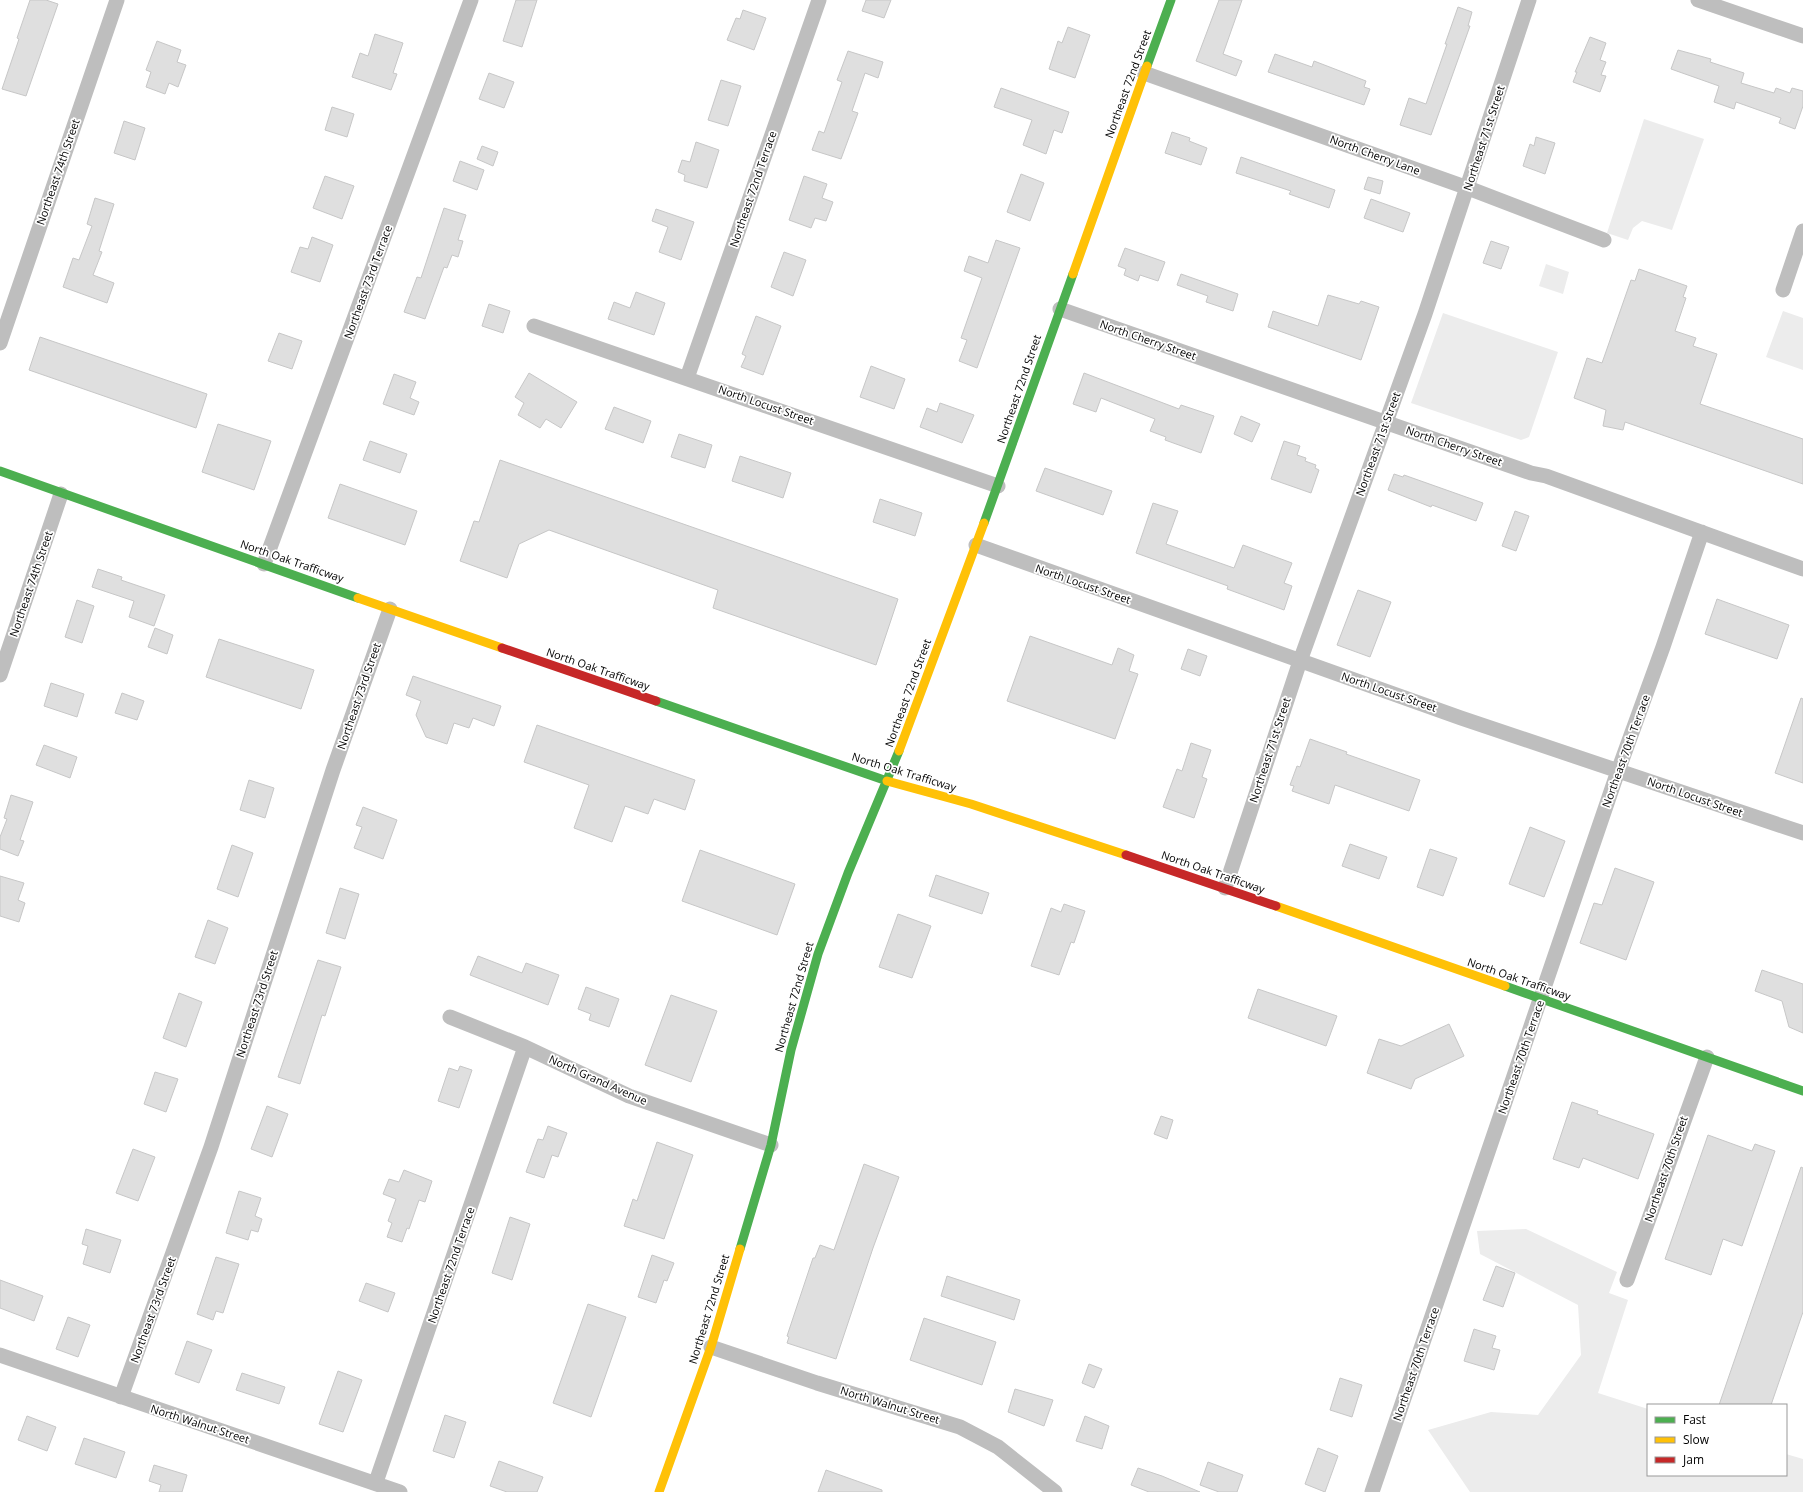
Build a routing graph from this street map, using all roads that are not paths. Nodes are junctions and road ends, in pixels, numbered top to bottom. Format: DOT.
graph roads {
  1 [pos="117,0"];
  2 [pos="471,0"];
  3 [pos="819,0"];
  4 [pos="1171,0"];
  5 [pos="1529,0"];
  6 [pos="1698,0"];
  7 [pos="1803,36"];
  8 [pos="1144,73"];
  9 [pos="1468,188"];
  10 [pos="1803,231"];
  11 [pos="1604,240"];
  12 [pos="1783,290"];
  13 [pos="1060,309"];
  14 [pos="534,326"];
  15 [pos="0,343"];
  16 [pos="687,378"];
  17 [pos="1386,422"];
  18 [pos="0,471"];
  19 [pos="998,486"];
  20 [pos="61,494"];
  21 [pos="1702,532"];
  22 [pos="976,545"];
  23 [pos="264,564"];
  24 [pos="1803,568"];
  25 [pos="390,609"];
  26 [pos="1300,661"];
  27 [pos="0,674"];
  28 [pos="1618,771"];
  29 [pos="887,782"];
  30 [pos="1803,833"];
  31 [pos="1225,888"];
  32 [pos="1541,999"];
  33 [pos="450,1017"];
  34 [pos="525,1047"];
  35 [pos="1707,1057"];
  36 [pos="1803,1091"];
  37 [pos="772,1145"];
  38 [pos="1627,1280"];
  39 [pos="711,1347"];
  40 [pos="0,1355"];
  41 [pos="122,1397"];
  42 [pos="376,1482"];
  43 [pos="400,1492"];
  44 [pos="659,1492"];
  45 [pos="1055,1492"];
  46 [pos="1372,1492"];
  1 -- 15 [label="street, Northeast 74th Street"];
  2 -- 23 [label="street, Northeast 73rd Terrace"];
  3 -- 16 [label="street, Northeast 72nd Terrace"];
  4 -- 8 [label="main road, Northeast 72nd Street"];
  5 -- 9 [label="street, Northeast 71st Street"];
  6 -- 7 [label="street"];
  8 -- 9 [label="street, North Cherry Lane"];
  8 -- 13 [label="main road, Northeast 72nd Street"];
  9 -- 11 [label="street, North Cherry Lane"];
  9 -- 17 [label="street, Northeast 71st Street"];
  10 -- 12 [label="street"];
  13 -- 17 [label="street, North Cherry Street"];
  13 -- 19 [label="main road, Northeast 72nd Street"];
  14 -- 16 [label="street, North Locust Street"];
  16 -- 19 [label="street, North Locust Street"];
  17 -- 21 [label="street, North Cherry Street"];
  17 -- 26 [label="street, Northeast 71st Street"];
  18 -- 20 [label="main road, North Oak Trafficway"];
  19 -- 22 [label="main road, Northeast 72nd Street"];
  20 -- 23 [label="main road, North Oak Trafficway"];
  20 -- 27 [label="street, Northeast 74th Street"];
  21 -- 24 [label="street, North Cherry Street"];
  21 -- 28 [label="street, Northeast 70th Terrace"];
  22 -- 26 [label="street, North Locust Street"];
  22 -- 29 [label="main road, Northeast 72nd Street"];
  23 -- 25 [label="main road, North Oak Trafficway"];
  25 -- 29 [label="main road, North Oak Trafficway"];
  25 -- 41 [label="street, Northeast 73rd Street"];
  26 -- 28 [label="street, North Locust Street"];
  26 -- 31 [label="street, Northeast 71st Street"];
  28 -- 30 [label="street, North Locust Street"];
  28 -- 32 [label="street, Northeast 70th Terrace"];
  29 -- 31 [label="main road, North Oak Trafficway"];
  29 -- 37 [label="main road, Northeast 72nd Street"];
  31 -- 32 [label="main road, North Oak Trafficway"];
  32 -- 35 [label="main road, North Oak Trafficway"];
  32 -- 46 [label="street, Northeast 70th Terrace"];
  33 -- 34 [label="street, North Grand Avenue"];
  34 -- 37 [label="street, North Grand Avenue"];
  34 -- 42 [label="street, Northeast 72nd Terrace"];
  35 -- 36 [label="main road, North Oak Trafficway"];
  35 -- 38 [label="street, Northeast 70th Street"];
  37 -- 39 [label="main road, Northeast 72nd Street"];
  39 -- 44 [label="main road, Northeast 72nd Street"];
  39 -- 45 [label="street, North Walnut Street"];
  40 -- 41 [label="street, North Walnut Street"];
  41 -- 42 [label="street, North Walnut Street"];
  42 -- 43 [label="street, North Walnut Street"];
}
